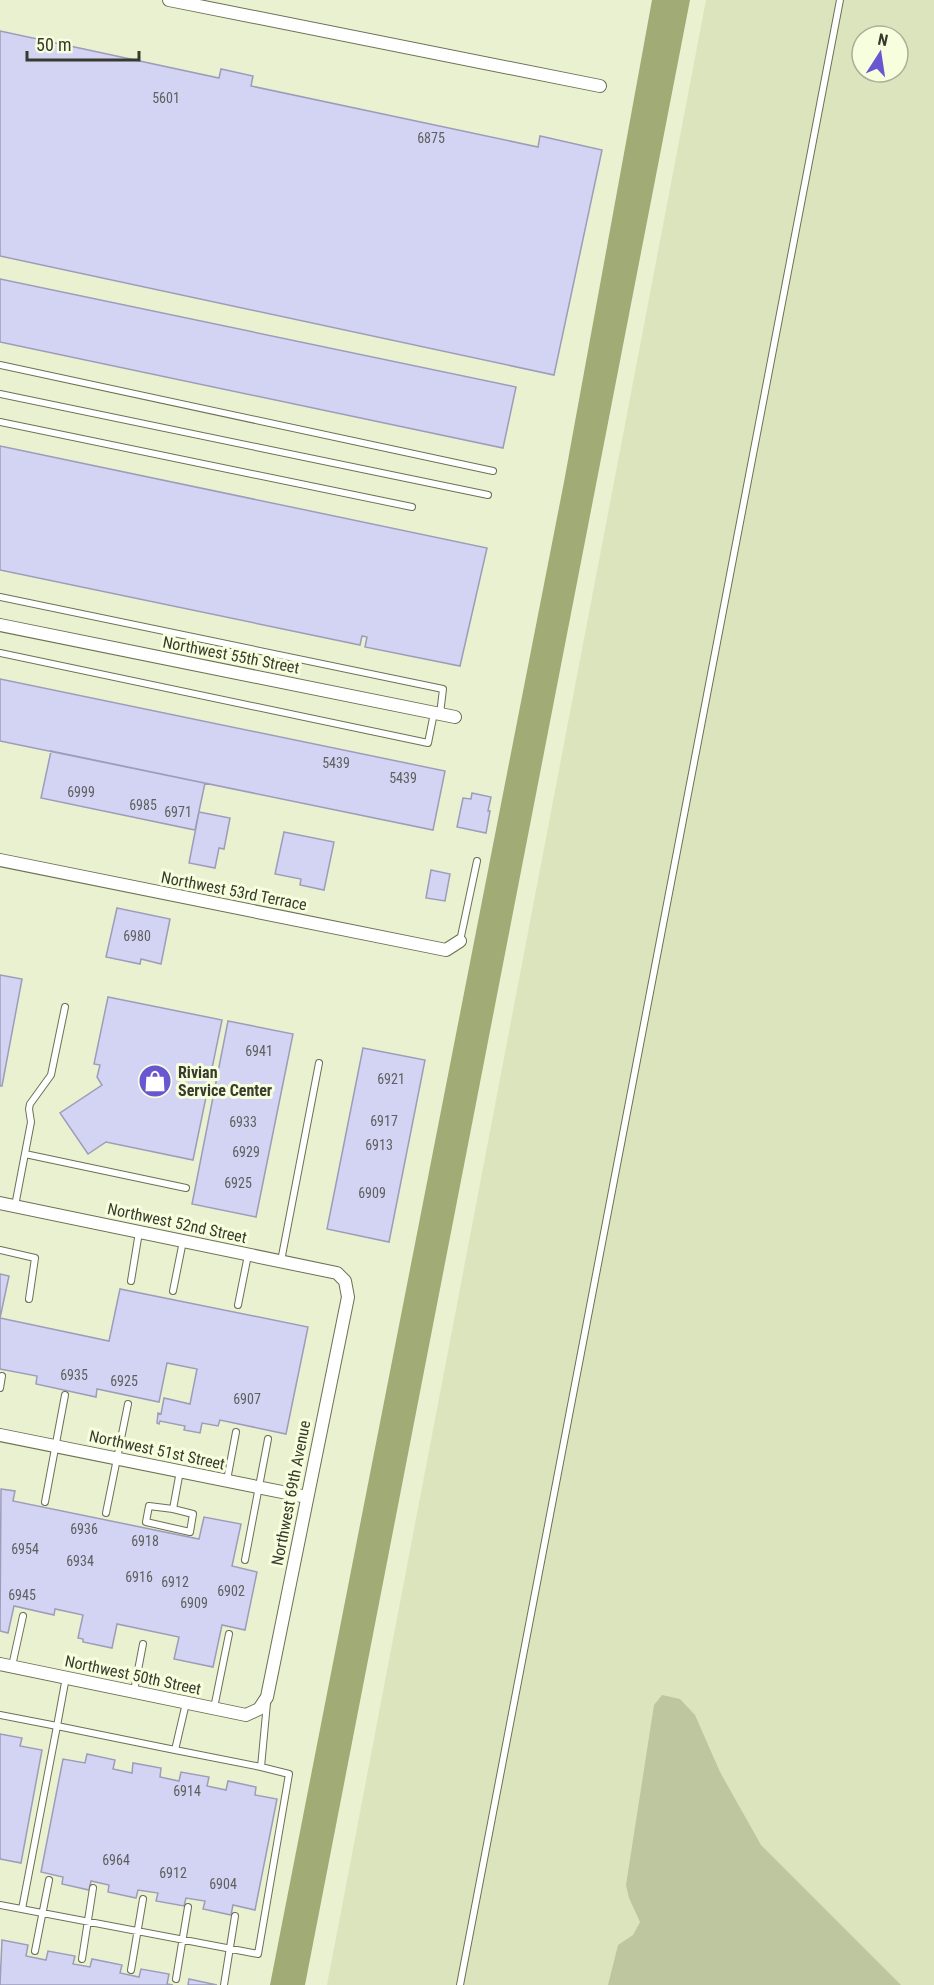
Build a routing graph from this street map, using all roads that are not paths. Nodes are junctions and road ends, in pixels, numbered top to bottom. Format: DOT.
graph roads {
  1 [pos="169,0"];
  2 [pos="840,0"];
  3 [pos="600,86"];
  4 [pos="0,365"];
  5 [pos="0,394"];
  6 [pos="0,422"];
  7 [pos="493,471"];
  8 [pos="488,495"];
  9 [pos="412,507"];
  10 [pos="0,597"];
  11 [pos="0,626"];
  12 [pos="0,653"];
  13 [pos="437,713"];
  14 [pos="455,717"];
  15 [pos="0,860"];
  16 [pos="477,861"];
  17 [pos="460,941"];
  18 [pos="65,1007"];
  19 [pos="319,1063"];
  20 [pos="25,1154"];
  21 [pos="186,1188"];
  22 [pos="0,1203"];
  23 [pos="15,1206"];
  24 [pos="139,1232"];
  25 [pos="183,1241"];
  26 [pos="0,1250"];
  27 [pos="248,1254"];
  28 [pos="281,1262"];
  29 [pos="131,1281"];
  30 [pos="345,1281"];
  31 [pos="173,1291"];
  32 [pos="29,1299"];
  33 [pos="238,1305"];
  34 [pos="2,1376"];
  35 [pos="0,1388"];
  36 [pos="65,1395"];
  37 [pos="128,1404"];
  38 [pos="236,1432"];
  39 [pos="0,1435"];
  40 [pos="268,1439"];
  41 [pos="56,1446"];
  42 [pos="118,1459"];
  43 [pos="180,1472"];
  44 [pos="227,1481"];
  45 [pos="259,1487"];
  46 [pos="307,1497"];
  47 [pos="45,1502"];
  48 [pos="173,1509"];
  49 [pos="106,1513"];
  50 [pos="245,1560"];
  51 [pos="23,1616"];
  52 [pos="229,1634"];
  53 [pos="142,1644"];
  54 [pos="6,1665"];
  55 [pos="66,1677"];
  56 [pos="134,1691"];
  57 [pos="267,1697"];
  58 [pos="186,1702"];
  59 [pos="214,1708"];
  60 [pos="259,1709"];
  61 [pos="0,1715"];
  62 [pos="57,1726"];
  63 [pos="175,1750"];
  64 [pos="261,1767"];
  65 [pos="49,1880"];
  66 [pos="93,1888"];
  67 [pos="142,1899"];
  68 [pos="0,1905"];
  69 [pos="188,1907"];
  70 [pos="22,1910"];
  71 [pos="42,1913"];
  72 [pos="234,1916"];
  73 [pos="87,1922"];
  74 [pos="138,1931"];
  75 [pos="183,1939"];
  76 [pos="230,1948"];
  77 [pos="35,1951"];
  78 [pos="82,1959"];
  79 [pos="132,1970"];
  80 [pos="176,1979"];
  81 [pos="224,1985"];
  82 [pos="460,1985"];
  1 -- 3 [label="street"];
  2 -- 82 [label="lane"];
  4 -- 7 [label="lane"];
  5 -- 8 [label="lane"];
  6 -- 9 [label="lane"];
  10 -- 13 [label="lane"];
  11 -- 13 [label="street, Northwest 55th Street"];
  12 -- 13 [label="lane"];
  13 -- 14 [label="street, Northwest 55th Street"];
  15 -- 17 [label="street, Northwest 53rd Terrace"];
  16 -- 17 [label="lane"];
  18 -- 20 [label="lane"];
  19 -- 28 [label="lane"];
  20 -- 21 [label="lane"];
  20 -- 23 [label="lane"];
  22 -- 23 [label="street, Northwest 52nd Street"];
  23 -- 24 [label="street, Northwest 52nd Street"];
  24 -- 25 [label="street, Northwest 52nd Street"];
  24 -- 29 [label="lane"];
  25 -- 27 [label="street, Northwest 52nd Street"];
  25 -- 31 [label="lane"];
  26 -- 32 [label="lane"];
  27 -- 28 [label="street, Northwest 52nd Street"];
  27 -- 33 [label="lane"];
  28 -- 30 [label="street, Northwest 52nd Street"];
  30 -- 46 [label="street, Northwest 69th Avenue"];
  34 -- 35 [label="lane"];
  36 -- 41 [label="lane"];
  37 -- 42 [label="lane"];
  38 -- 44 [label="lane"];
  39 -- 41 [label="street, Northwest 51st Street"];
  40 -- 45 [label="lane"];
  41 -- 42 [label="street, Northwest 51st Street"];
  41 -- 47 [label="lane"];
  42 -- 43 [label="street, Northwest 51st Street"];
  42 -- 49 [label="lane"];
  43 -- 44 [label="street, Northwest 51st Street"];
  43 -- 48 [label="lane"];
  44 -- 45 [label="street, Northwest 51st Street"];
  45 -- 46 [label="street, Northwest 51st Street"];
  45 -- 50 [label="lane"];
  46 -- 57 [label="street, Northwest 69th Avenue"];
  48 -- 48 [label="lane"];
  51 -- 54 [label="lane"];
  52 -- 59 [label="lane"];
  53 -- 56 [label="lane"];
  54 -- 55 [label="street, Northwest 50th Street"];
  55 -- 56 [label="street, Northwest 50th Street"];
  55 -- 62 [label="lane"];
  56 -- 58 [label="street, Northwest 50th Street"];
  57 -- 60 [label="street, Northwest 69th Avenue"];
  57 -- 64 [label="lane"];
  58 -- 59 [label="street, Northwest 50th Street"];
  58 -- 63 [label="lane"];
  59 -- 60 [label="street, Northwest 50th Street"];
  61 -- 62 [label="lane"];
  62 -- 63 [label="lane"];
  62 -- 70 [label="lane"];
  63 -- 64 [label="lane"];
  64 -- 76 [label="lane"];
  65 -- 71 [label="lane"];
  66 -- 73 [label="lane"];
  67 -- 74 [label="lane"];
  68 -- 70 [label="lane"];
  69 -- 75 [label="lane"];
  70 -- 71 [label="lane"];
  71 -- 73 [label="lane"];
  71 -- 77 [label="lane"];
  72 -- 76 [label="lane"];
  73 -- 74 [label="lane"];
  73 -- 78 [label="lane"];
  74 -- 75 [label="lane"];
  74 -- 79 [label="lane"];
  75 -- 76 [label="lane"];
  75 -- 80 [label="lane"];
  76 -- 81 [label="lane"];
}
